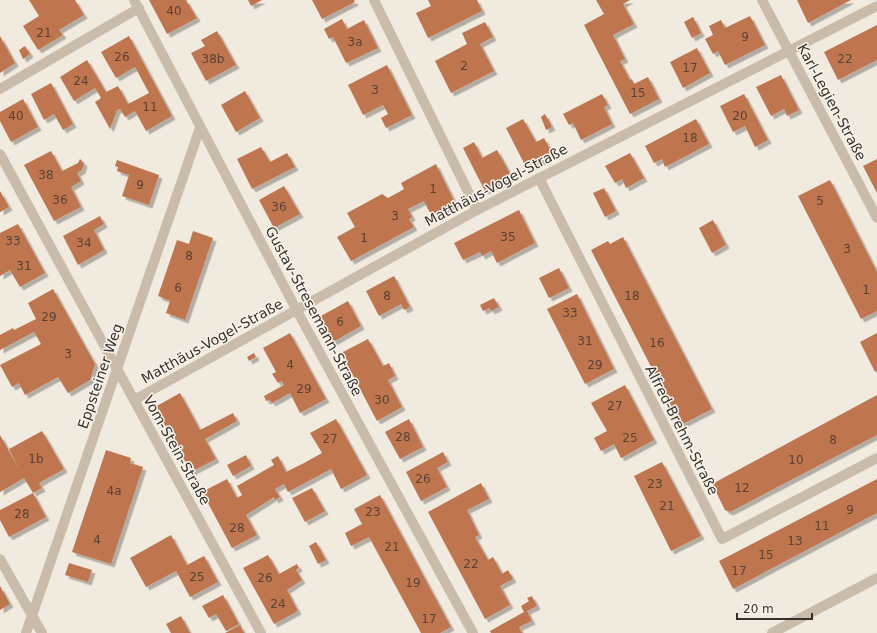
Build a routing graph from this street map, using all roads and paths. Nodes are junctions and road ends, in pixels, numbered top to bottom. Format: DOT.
graph roads {
  1 [pos="374,0"];
  2 [pos="762,0"];
  3 [pos="137,4"];
  4 [pos="877,6"];
  5 [pos="789,51"];
  6 [pos="0,89"];
  7 [pos="200,128"];
  8 [pos="0,154"];
  9 [pos="539,178"];
  10 [pos="477,210"];
  11 [pos="877,218"];
  12 [pos="296,309"];
  13 [pos="117,368"];
  14 [pos="134,400"];
  15 [pos="877,458"];
  16 [pos="0,559"];
  17 [pos="877,578"];
  18 [pos="32,616"];
  19 [pos="26,633"];
  20 [pos="42,633"];
  21 [pos="261,633"];
  22 [pos="473,633"];
  23 [pos="772,633"];
  1 -- 10 [label="street"];
  2 -- 5 [label="street, Karl-Legien-Straße"];
  3 -- 6 [label="street"];
  3 -- 7 [label="street, Gustav-Stresemann-Straße"];
  4 -- 5 [label="street, Matthäus-Vogel-Straße"];
  5 -- 9 [label="street, Matthäus-Vogel-Straße"];
  5 -- 11 [label="street, Karl-Legien-Straße"];
  7 -- 12 [label="street, Gustav-Stresemann-Straße"];
  7 -- 13 [label="street, Eppsteiner Weg"];
  8 -- 13 [label="street, Vom-Stein-Straße"];
  9 -- 10 [label="street, Matthäus-Vogel-Straße"];
  9 -- 15 [label="street, Alfred-Brehm-Straße"];
  10 -- 12 [label="street, Matthäus-Vogel-Straße"];
  12 -- 14 [label="street, Matthäus-Vogel-Straße"];
  12 -- 22 [label="street, Gustav-Stresemann-Straße"];
  13 -- 14 [label="street, Vom-Stein-Straße"];
  13 -- 18 [label="street, Eppsteiner Weg"];
  14 -- 21 [label="street, Vom-Stein-Straße"];
  16 -- 18 [label="street"];
  17 -- 23 [label="street"];
  18 -- 19 [label="street, Eppsteiner Weg"];
  18 -- 20 [label="street"];
}
